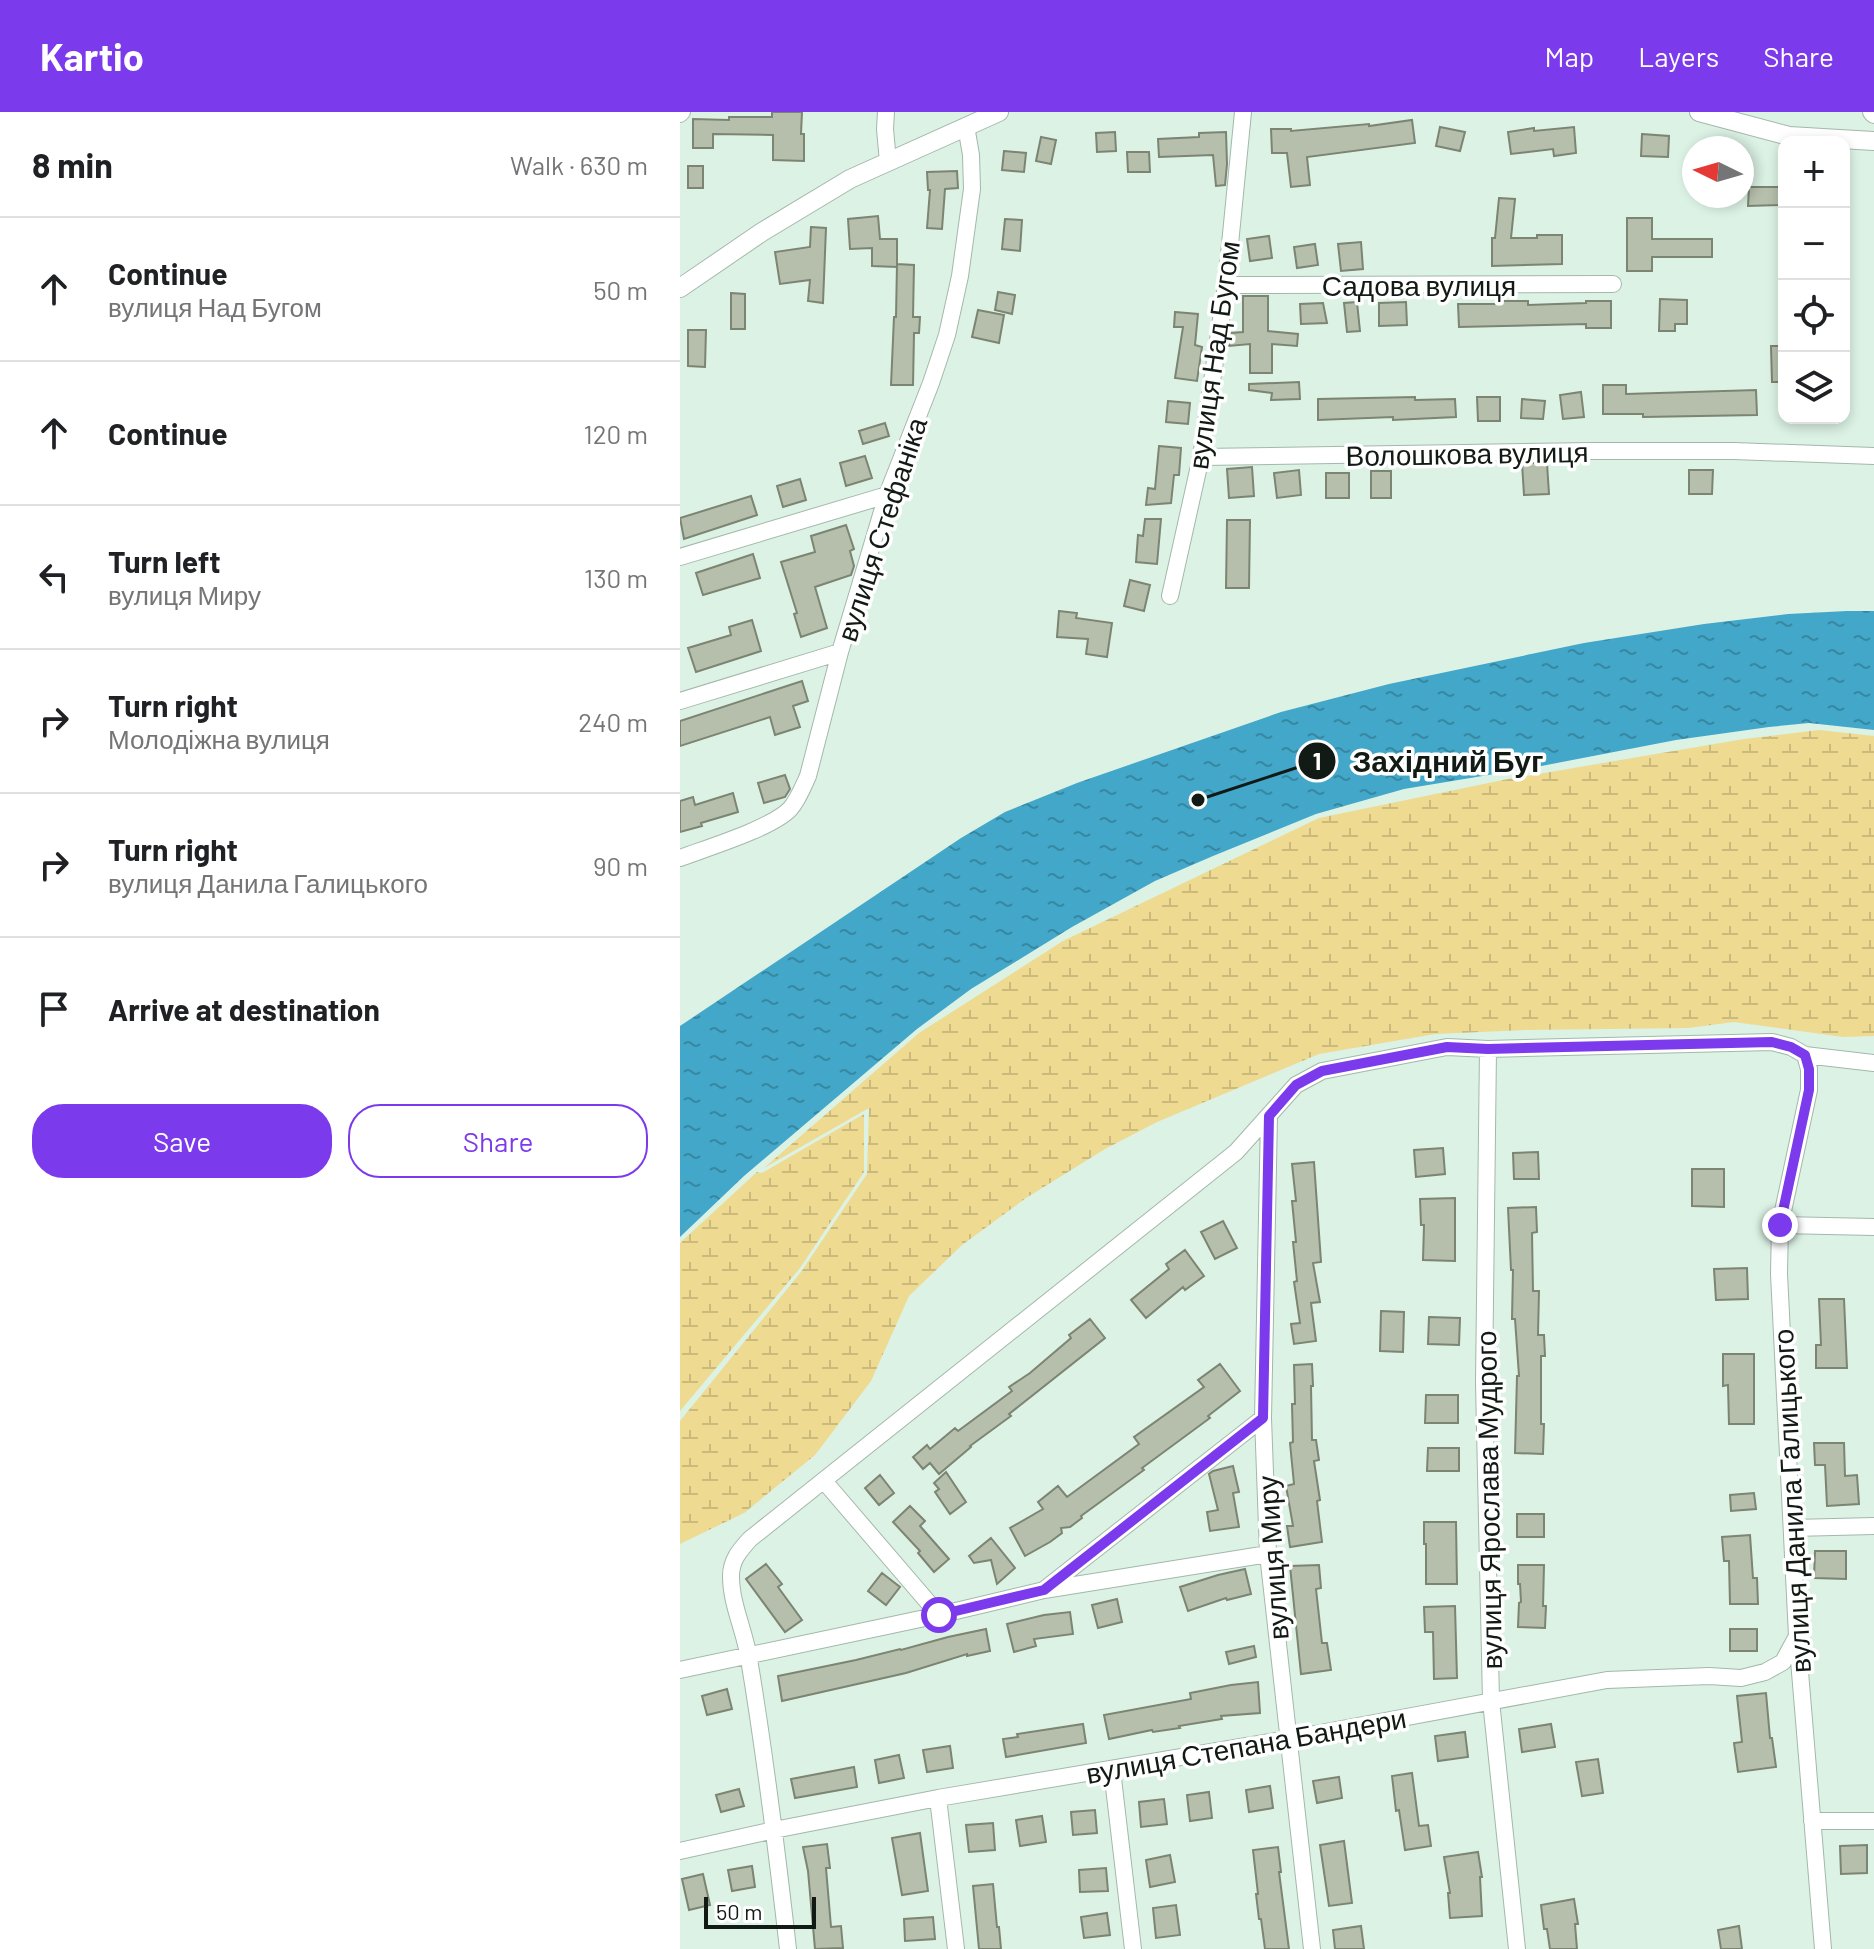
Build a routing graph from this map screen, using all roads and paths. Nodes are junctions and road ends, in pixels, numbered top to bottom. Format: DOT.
graph roads {
  1 [pos="886,112"];
  2 [pos="999,112"];
  3 [pos="1243,112"];
  4 [pos="1699,112"];
  5 [pos="966,126"];
  6 [pos="1874,141"];
  7 [pos="888,162"];
  8 [pos="1613,284"];
  9 [pos="1226,285"];
  10 [pos="680,288"];
  11 [pos="1874,456"];
  12 [pos="1201,457"];
  13 [pos="887,495"];
  14 [pos="680,557"];
  15 [pos="1170,596"];
  16 [pos="840,652"];
  17 [pos="680,701"];
  18 [pos="680,858"];
  19 [pos="1488,1049"];
  20 [pos="1805,1055"];
  21 [pos="1874,1063"];
  22 [pos="1269,1116"];
  23 [pos="1780,1225"];
  24 [pos="1874,1227"];
  25 [pos="1263,1418"];
  26 [pos="824,1481"];
  27 [pos="1874,1526"];
  28 [pos="1793,1528"];
  29 [pos="1268,1554"];
  30 [pos="1044,1590"];
  31 [pos="939,1615"];
  32 [pos="1797,1636"];
  33 [pos="749,1655"];
  34 [pos="680,1670"];
  35 [pos="1491,1701"];
  36 [pos="1288,1739"];
  37 [pos="1112,1770"];
  38 [pos="938,1798"];
  39 [pos="1812,1821"];
  40 [pos="1874,1821"];
  41 [pos="774,1830"];
  42 [pos="680,1851"];
  43 [pos="788,1949"];
  44 [pos="956,1949"];
  45 [pos="1133,1949"];
  46 [pos="1312,1949"];
  47 [pos="1517,1949"];
  48 [pos="1823,1949"];
  1 -- 7 [label="street"];
  2 -- 5 [label="street"];
  3 -- 9 [label="street, вулиця Над Бугом"];
  4 -- 6 [label="street"];
  5 -- 7 [label="street"];
  5 -- 13 [label="street, вулиця Стефаніка"];
  7 -- 10 [label="street"];
  8 -- 9 [label="street, Садова вулиця"];
  9 -- 12 [label="street, вулиця Над Бугом"];
  11 -- 12 [label="street, Волошкова вулиця"];
  12 -- 15 [label="street, вулиця Над Бугом"];
  13 -- 14 [label="street"];
  13 -- 16 [label="street, вулиця Стефаніка"];
  16 -- 17 [label="street"];
  16 -- 18 [label="street, вулиця Стефаніка"];
  19 -- 20 [label="street"];
  19 -- 22 [label="street"];
  19 -- 35 [label="street, вулиця Ярослава Мудрого"];
  20 -- 21 [label="street"];
  20 -- 23 [label="street, вулиця Данила Галицького"];
  22 -- 25 [label="street, вулиця Миру"];
  22 -- 26 [label="street"];
  23 -- 24 [label="street"];
  23 -- 28 [label="street, вулиця Данила Галицького"];
  25 -- 29 [label="street, вулиця Миру"];
  25 -- 30 [label="street"];
  26 -- 31 [label="street"];
  26 -- 33 [label="street"];
  27 -- 28 [label="street"];
  28 -- 32 [label="street, вулиця Данила Галицького"];
  29 -- 30 [label="street"];
  29 -- 36 [label="street, вулиця Миру"];
  30 -- 31 [label="street"];
  31 -- 33 [label="street"];
  32 -- 35 [label="street, вулиця Степана Бандери"];
  32 -- 39 [label="street, вулиця Данила Галицького"];
  33 -- 34 [label="street"];
  33 -- 41 [label="street"];
  35 -- 36 [label="street, вулиця Степана Бандери"];
  35 -- 47 [label="street, вулиця Ярослава Мудрого"];
  36 -- 37 [label="street, вулиця Степана Бандери"];
  36 -- 46 [label="street, вулиця Миру"];
  37 -- 38 [label="street, вулиця Степана Бандери"];
  37 -- 45 [label="street"];
  38 -- 41 [label="street, вулиця Степана Бандери"];
  38 -- 44 [label="street"];
  39 -- 40 [label="street"];
  39 -- 48 [label="street, вулиця Данила Галицького"];
  41 -- 42 [label="street, вулиця Степана Бандери"];
  41 -- 43 [label="street"];
}
